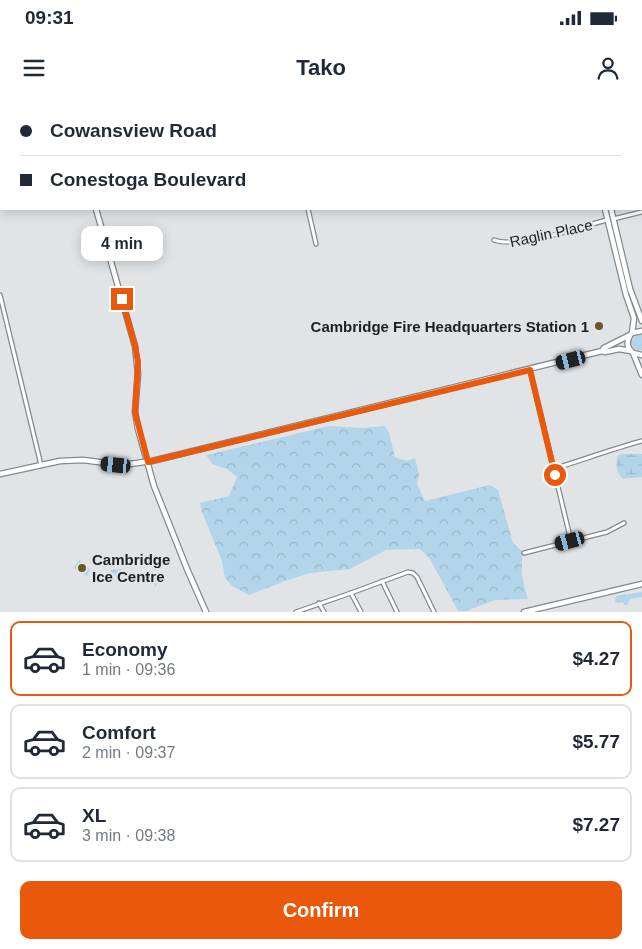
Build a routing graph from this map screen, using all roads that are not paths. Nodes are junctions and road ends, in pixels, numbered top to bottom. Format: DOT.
graph roads {
  1 [pos="96,210"];
  2 [pos="308,210"];
  3 [pos="606,210"];
  4 [pos="611,210"];
  5 [pos="642,212"];
  6 [pos="611,220"];
  7 [pos="494,240"];
  8 [pos="316,244"];
  9 [pos="0,294"];
  10 [pos="642,321"];
  11 [pos="642,331"];
  12 [pos="631,334"];
  13 [pos="602,351"];
  14 [pos="632,352"];
  15 [pos="642,354"];
  16 [pos="530,370"];
  17 [pos="642,375"];
  18 [pos="642,441"];
  19 [pos="148,462"];
  20 [pos="41,464"];
  21 [pos="553,469"];
  22 [pos="0,474"];
  23 [pos="624,523"];
  24 [pos="570,541"];
  25 [pos="524,553"];
  26 [pos="382,581"];
  27 [pos="642,584"];
  28 [pos="351,593"];
  29 [pos="320,604"];
  30 [pos="206,612"];
  31 [pos="296,612"];
  32 [pos="324,612"];
  33 [pos="360,612"];
  34 [pos="397,612"];
  35 [pos="434,612"];
  36 [pos="524,612"];
  1 -- 19 [label="main road"];
  2 -- 8 [label="street"];
  3 -- 6 [label="main road"];
  4 -- 6 [label="main road"];
  5 -- 6 [label="street, Raglin Place"];
  6 -- 7 [label="street, Raglin Place"];
  6 -- 10 [label="main road"];
  6 -- 12 [label="main road"];
  9 -- 20 [label="street"];
  11 -- 12 [label="main road"];
  12 -- 13 [label="main road"];
  12 -- 14 [label="main road"];
  13 -- 14 [label="main road"];
  13 -- 16 [label="main road"];
  14 -- 15 [label="main road"];
  14 -- 17 [label="main road"];
  16 -- 19 [label="main road"];
  16 -- 21 [label="street"];
  18 -- 21 [label="street"];
  19 -- 20 [label="main road"];
  19 -- 30 [label="main road"];
  20 -- 22 [label="main road"];
  21 -- 24 [label="street"];
  23 -- 24 [label="street"];
  24 -- 25 [label="street"];
  26 -- 28 [label="street"];
  26 -- 34 [label="street"];
  26 -- 35 [label="street"];
  27 -- 36 [label="main road"];
  28 -- 29 [label="street"];
  28 -- 33 [label="street"];
  29 -- 31 [label="street"];
  29 -- 32 [label="street"];
}
